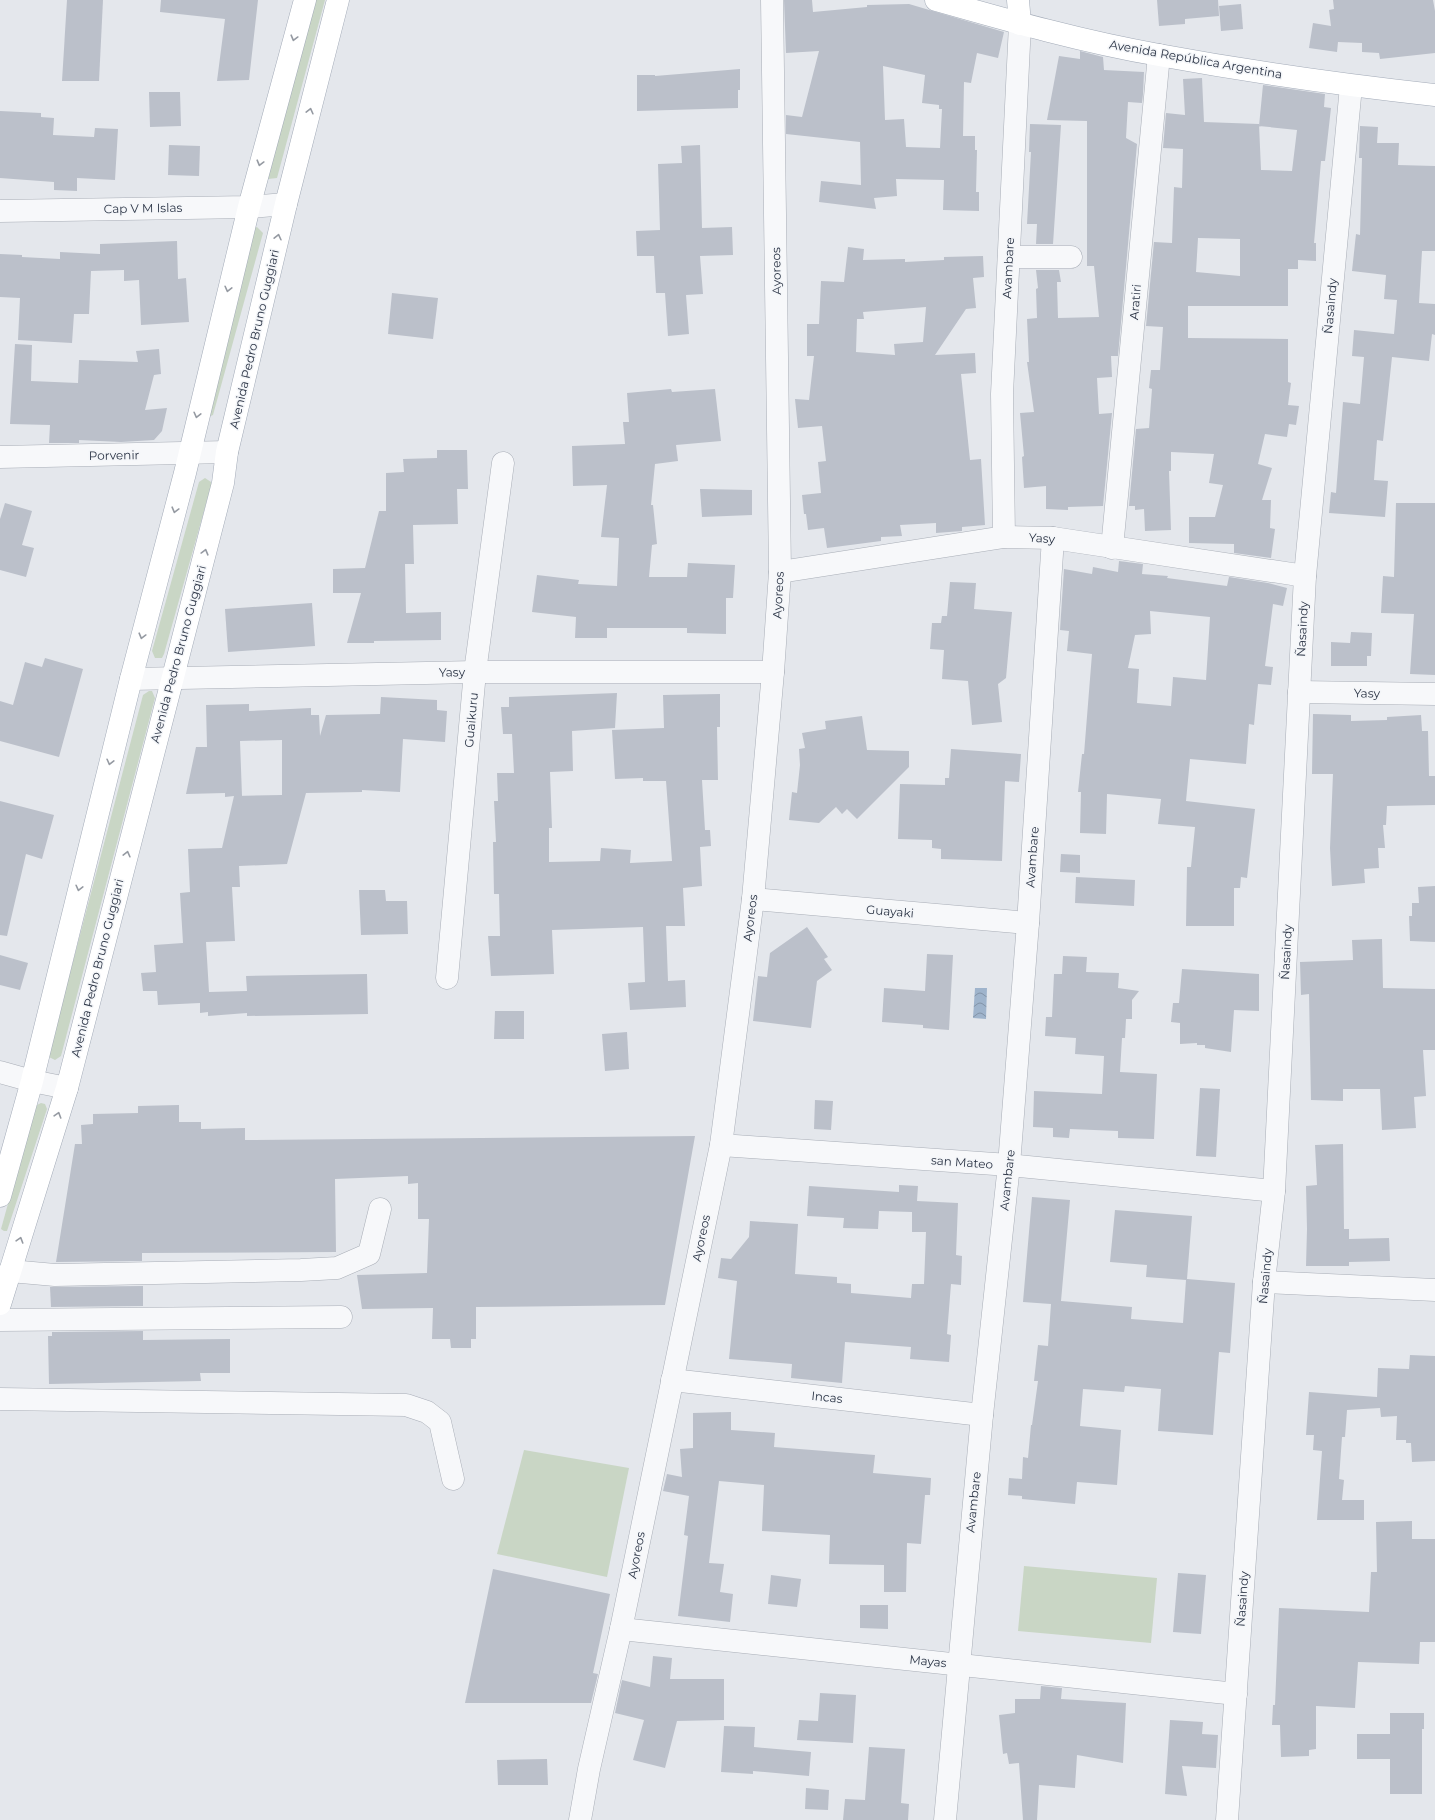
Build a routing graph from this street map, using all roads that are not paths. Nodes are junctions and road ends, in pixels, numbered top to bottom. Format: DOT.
graph roads {
  1 [pos="305,0"];
  2 [pos="338,0"];
  3 [pos="772,0"];
  4 [pos="936,0"];
  5 [pos="1018,0"];
  6 [pos="1020,24"];
  7 [pos="1159,55"];
  8 [pos="1351,86"];
  9 [pos="1435,95"];
  10 [pos="286,204"];
  11 [pos="249,206"];
  12 [pos="0,211"];
  13 [pos="1009,257"];
  14 [pos="1071,257"];
  15 [pos="228,452"];
  16 [pos="188,454"];
  17 [pos="0,456"];
  18 [pos="503,463"];
  19 [pos="1004,537"];
  20 [pos="1053,538"];
  21 [pos="1112,548"];
  22 [pos="780,572"];
  23 [pos="1304,576"];
  24 [pos="475,672"];
  25 [pos="773,672"];
  26 [pos="131,679"];
  27 [pos="172,679"];
  28 [pos="1299,692"];
  29 [pos="1435,694"];
  30 [pos="753,899"];
  31 [pos="1028,922"];
  32 [pos="447,978"];
  33 [pos="0,1072"];
  34 [pos="32,1081"];
  35 [pos="66,1088"];
  36 [pos="721,1144"];
  37 [pos="1009,1165"];
  38 [pos="1274,1191"];
  39 [pos="0,1196"];
  40 [pos="380,1209"];
  41 [pos="10,1271"];
  42 [pos="1264,1282"];
  43 [pos="1435,1290"];
  44 [pos="0,1304"];
  45 [pos="341,1317"];
  46 [pos="0,1320"];
  47 [pos="672,1380"];
  48 [pos="0,1399"];
  49 [pos="982,1415"];
  50 [pos="453,1480"];
  51 [pos="621,1629"];
  52 [pos="958,1664"];
  53 [pos="1236,1694"];
  54 [pos="580,1820"];
  55 [pos="945,1820"];
  56 [pos="1227,1820"];
  1 -- 11 [label="main road, one-way"];
  10 -- 2 [label="main road, Avenida Pedro Bruno Guggiari, one-way"];
  3 -- 22 [label="street, Ayoreos"];
  4 -- 6 [label="main road, Avenida República Argentina"];
  5 -- 6 [label="main road, Avambare"];
  6 -- 7 [label="main road, Avenida República Argentina"];
  6 -- 13 [label="street, Avambare"];
  7 -- 8 [label="main road, Avenida República Argentina"];
  7 -- 21 [label="street, Aratiri"];
  8 -- 9 [label="main road, Avenida República Argentina"];
  8 -- 23 [label="street, Ñasaindy"];
  10 -- 11 [label="street, Cap V M Islas"];
  15 -- 10 [label="main road, Avenida Pedro Bruno Guggiari, one-way"];
  11 -- 12 [label="street, Cap V M Islas"];
  11 -- 16 [label="main road, one-way"];
  13 -- 14 [label="street"];
  13 -- 19 [label="street, Avambare"];
  15 -- 16 [label="street, Porvenir"];
  27 -- 15 [label="main road, Avenida Pedro Bruno Guggiari, one-way"];
  16 -- 17 [label="street, Porvenir"];
  16 -- 26 [label="main road, one-way"];
  18 -- 24 [label="street, Guaikuru"];
  19 -- 20 [label="street, Yasy"];
  19 -- 22 [label="street, Yasy"];
  20 -- 21 [label="street, Yasy"];
  20 -- 31 [label="street, Avambare"];
  21 -- 23 [label="street, Yasy"];
  22 -- 25 [label="street, Ayoreos"];
  23 -- 28 [label="street, Ñasaindy"];
  24 -- 25 [label="street, Yasy"];
  24 -- 27 [label="street, Yasy"];
  24 -- 32 [label="street, Guaikuru"];
  25 -- 30 [label="street, Ayoreos"];
  26 -- 27 [label="street, Yasy"];
  26 -- 34 [label="main road, one-way"];
  35 -- 27 [label="main road, Avenida Pedro Bruno Guggiari, one-way"];
  28 -- 29 [label="street, Yasy"];
  28 -- 38 [label="street, Ñasaindy"];
  30 -- 31 [label="street, Guayaki"];
  30 -- 36 [label="street, Ayoreos"];
  31 -- 37 [label="street, Avambare"];
  33 -- 34 [label="street"];
  34 -- 35 [label="street"];
  34 -- 39 [label="main road"];
  41 -- 35 [label="main road, Avenida Pedro Bruno Guggiari, one-way"];
  36 -- 37 [label="street, san Mateo"];
  36 -- 47 [label="street, Ayoreos"];
  37 -- 38 [label="street, san Mateo"];
  37 -- 49 [label="street, Avambare"];
  38 -- 42 [label="street, Ñasaindy"];
  40 -- 41 [label="street"];
  41 -- 44 [label="main road, Avenida Pedro Bruno Guggiari"];
  42 -- 43 [label="street"];
  42 -- 53 [label="street, Ñasaindy"];
  45 -- 46 [label="street"];
  47 -- 49 [label="street, Incas"];
  47 -- 51 [label="street, Ayoreos"];
  48 -- 50 [label="street"];
  49 -- 52 [label="street, Avambare"];
  51 -- 52 [label="street, Mayas"];
  51 -- 54 [label="street, Ayoreos"];
  52 -- 53 [label="street, Mayas"];
  52 -- 55 [label="street, Avambare"];
  53 -- 56 [label="street, Ñasaindy"];
}
